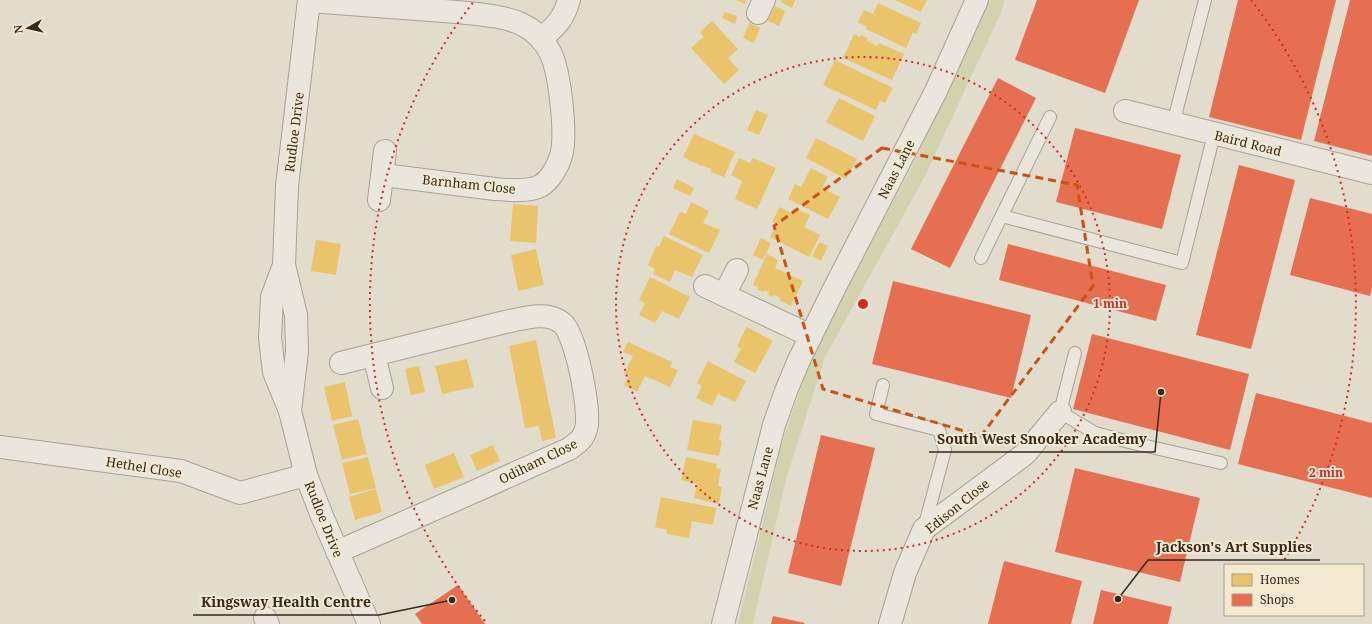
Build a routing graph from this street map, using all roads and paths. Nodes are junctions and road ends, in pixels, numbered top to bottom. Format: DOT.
graph roads {
  1 [pos="309,0"];
  2 [pos="570,0"];
  3 [pos="1204,0"];
  4 [pos="972,4"];
  5 [pos="541,39"];
  6 [pos="1125,111"];
  7 [pos="1050,117"];
  8 [pos="1173,124"];
  9 [pos="1214,134"];
  10 [pos="385,152"];
  11 [pos="1372,173"];
  12 [pos="383,175"];
  13 [pos="379,200"];
  14 [pos="1002,216"];
  15 [pos="981,258"];
  16 [pos="737,270"];
  17 [pos="704,286"];
  18 [pos="724,295"];
  19 [pos="811,336"];
  20 [pos="1075,352"];
  21 [pos="374,355"];
  22 [pos="341,363"];
  23 [pos="883,385"];
  24 [pos="382,388"];
  25 [pos="1060,412"];
  26 [pos="0,447"];
  27 [pos="1222,463"];
  28 [pos="306,475"];
  29 [pos="924,529"];
  30 [pos="337,552"];
  31 [pos="369,624"];
  32 [pos="723,624"];
  33 [pos="890,624"];
  1 -- 5 [label="street, Barnham Close"];
  1 -- 28 [label="street, Rudloe Drive"];
  2 -- 5 [label="street"];
  3 -- 8 [label="lane"];
  4 -- 19 [label="street, Naas Lane"];
  5 -- 12 [label="street, Barnham Close"];
  6 -- 8 [label="street, Baird Road"];
  7 -- 14 [label="lane"];
  8 -- 9 [label="street, Baird Road"];
  9 -- 11 [label="street, Baird Road"];
  9 -- 14 [label="lane"];
  10 -- 12 [label="street"];
  12 -- 13 [label="street"];
  14 -- 15 [label="lane"];
  16 -- 18 [label="street"];
  17 -- 18 [label="street"];
  18 -- 19 [label="street"];
  19 -- 32 [label="street, Naas Lane"];
  20 -- 25 [label="lane"];
  21 -- 22 [label="street, Odiham Close"];
  21 -- 24 [label="street"];
  21 -- 30 [label="street, Odiham Close"];
  23 -- 29 [label="lane"];
  25 -- 27 [label="lane"];
  25 -- 29 [label="street, Edison Close"];
  26 -- 28 [label="street, Hethel Close"];
  28 -- 30 [label="street, Rudloe Drive"];
  29 -- 33 [label="street, Edison Close"];
  30 -- 31 [label="street, Rudloe Drive"];
}
